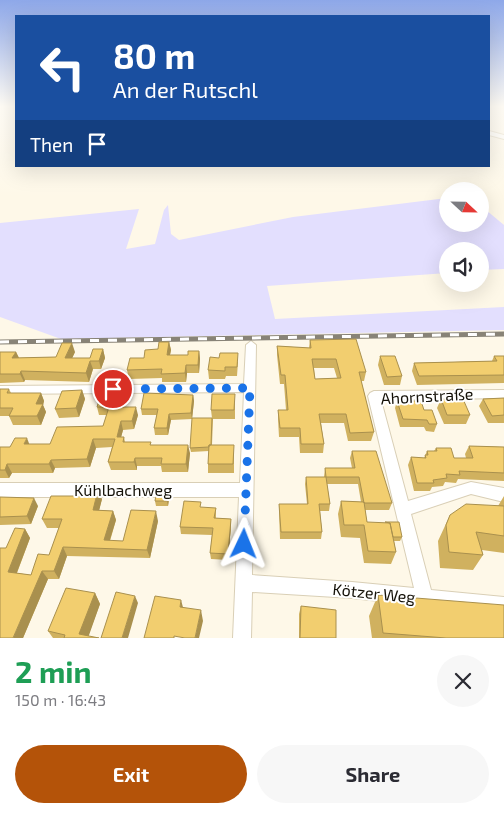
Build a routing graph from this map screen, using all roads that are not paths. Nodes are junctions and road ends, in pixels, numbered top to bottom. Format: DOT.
graph roads {
  1 [pos="251,345"];
  2 [pos="250,388"];
  3 [pos="0,390"];
  4 [pos="504,394"];
  5 [pos="0,490"];
  6 [pos="246,490"];
  7 [pos="504,495"];
  8 [pos="402,510"];
  9 [pos="243,583"];
  10 [pos="425,598"];
  11 [pos="504,606"];
  12 [pos="242,638"];
  1 -- 2 [label="street"];
  2 -- 3 [label="street"];
  2 -- 6 [label="street"];
  4 -- 8 [label="street, Ahornstraße"];
  5 -- 6 [label="street, Kühlbachweg"];
  6 -- 9 [label="street"];
  7 -- 8 [label="street"];
  8 -- 10 [label="street, Ahornstraße"];
  9 -- 10 [label="street, Kötzer Weg"];
  9 -- 12 [label="street"];
  10 -- 11 [label="street, Kötzer Weg"];
}
